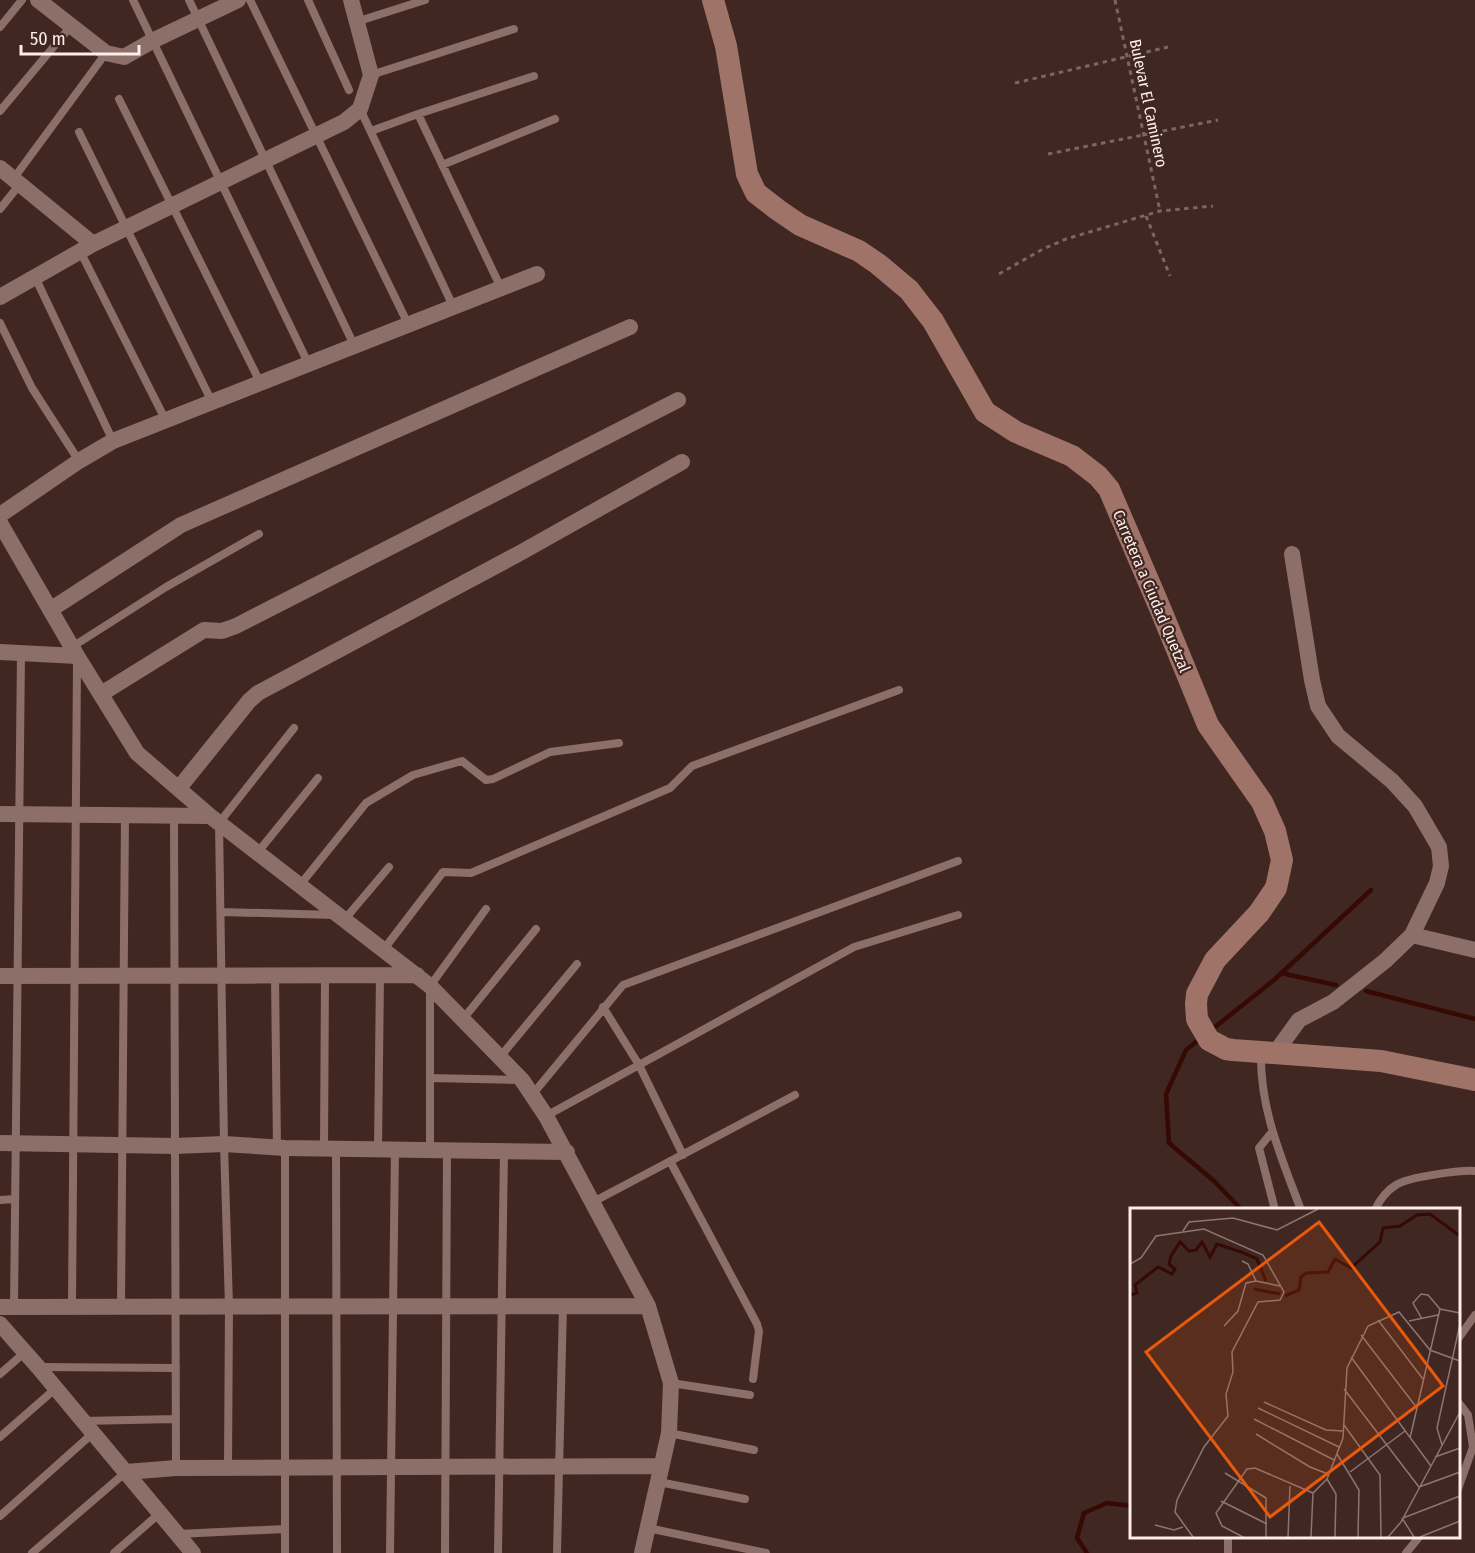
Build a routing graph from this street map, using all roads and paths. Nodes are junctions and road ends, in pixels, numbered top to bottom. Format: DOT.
graph roads {
  1 [pos="22,0"];
  2 [pos="38,0"];
  3 [pos="133,0"];
  4 [pos="189,0"];
  5 [pos="238,0"];
  6 [pos="250,0"];
  7 [pos="308,0"];
  8 [pos="351,0"];
  9 [pos="425,0"];
  10 [pos="713,0"];
  11 [pos="1115,0"];
  12 [pos="198,19"];
  13 [pos="356,22"];
  14 [pos="71,26"];
  15 [pos="0,27"];
  16 [pos="514,29"];
  17 [pos="152,41"];
  18 [pos="1168,47"];
  19 [pos="106,53"];
  20 [pos="1126,56"];
  21 [pos="371,75"];
  22 [pos="534,76"];
  23 [pos="1015,83"];
  24 [pos="349,90"];
  25 [pos="119,99"];
  26 [pos="360,109"];
  27 [pos="0,111"];
  28 [pos="418,114"];
  29 [pos="555,119"];
  30 [pos="1218,120"];
  31 [pos="370,131"];
  32 [pos="79,132"];
  33 [pos="1142,134"];
  34 [pos="316,136"];
  35 [pos="1048,154"];
  36 [pos="266,160"];
  37 [pos="442,165"];
  38 [pos="11,177"];
  39 [pos="220,182"];
  40 [pos="173,204"];
  41 [pos="1213,206"];
  42 [pos="0,209"];
  43 [pos="1160,212"];
  44 [pos="1146,216"];
  45 [pos="126,229"];
  46 [pos="86,247"];
  47 [pos="537,274"];
  48 [pos="999,274"];
  49 [pos="1170,276"];
  50 [pos="35,277"];
  51 [pos="501,288"];
  52 [pos="0,297"];
  53 [pos="453,306"];
  54 [pos="0,323"];
  55 [pos="408,324"];
  56 [pos="630,327"];
  57 [pos="354,345"];
  58 [pos="308,363"];
  59 [pos="260,382"];
  60 [pos="678,400"];
  61 [pos="212,402"];
  62 [pos="165,419"];
  63 [pos="113,441"];
  64 [pos="79,461"];
  65 [pos="682,462"];
  66 [pos="0,515"];
  67 [pos="0,523"];
  68 [pos="259,534"];
  69 [pos="1292,554"];
  70 [pos="50,610"];
  71 [pos="0,652"];
  72 [pos="75,652"];
  73 [pos="21,654"];
  74 [pos="899,690"];
  75 [pos="101,694"];
  76 [pos="294,728"];
  77 [pos="619,743"];
  78 [pos="318,778"];
  79 [pos="178,788"];
  80 [pos="0,814"];
  81 [pos="19,814"];
  82 [pos="76,815"];
  83 [pos="125,815"];
  84 [pos="174,816"];
  85 [pos="214,820"];
  86 [pos="258,852"];
  87 [pos="958,861"];
  88 [pos="389,867"];
  89 [pos="300,885"];
  90 [pos="486,909"];
  91 [pos="222,912"];
  92 [pos="958,915"];
  93 [pos="342,917"];
  94 [pos="536,929"];
  95 [pos="1412,934"];
  96 [pos="384,950"];
  97 [pos="1475,950"];
  98 [pos="578,964"];
  99 [pos="124,975"];
  100 [pos="175,975"];
  101 [pos="222,975"];
  102 [pos="276,975"];
  103 [pos="325,975"];
  104 [pos="380,975"];
  105 [pos="0,976"];
  106 [pos="18,976"];
  107 [pos="75,976"];
  108 [pos="423,980"];
  109 [pos="603,1007"];
  110 [pos="463,1019"];
  111 [pos="1268,1052"];
  112 [pos="500,1057"];
  113 [pos="639,1065"];
  114 [pos="430,1078"];
  115 [pos="522,1080"];
  116 [pos="1475,1080"];
  117 [pos="532,1095"];
  118 [pos="795,1095"];
  119 [pos="546,1116"];
  120 [pos="1272,1132"];
  121 [pos="8,1143"];
  122 [pos="74,1144"];
  123 [pos="224,1144"];
  124 [pos="122,1145"];
  125 [pos="175,1146"];
  126 [pos="281,1148"];
  127 [pos="330,1148"];
  128 [pos="387,1149"];
  129 [pos="430,1150"];
  130 [pos="447,1150"];
  131 [pos="504,1151"];
  132 [pos="567,1152"];
  133 [pos="682,1155"];
  134 [pos="670,1161"];
  135 [pos="1475,1171"];
  136 [pos="15,1199"];
  137 [pos="0,1200"];
  138 [pos="593,1202"];
  139 [pos="1275,1208"];
  140 [pos="1301,1208"];
  141 [pos="1375,1208"];
  142 [pos="72,1306"];
  143 [pos="121,1306"];
  144 [pos="176,1306"];
  145 [pos="229,1306"];
  146 [pos="285,1306"];
  147 [pos="337,1306"];
  148 [pos="393,1306"];
  149 [pos="447,1306"];
  150 [pos="501,1306"];
  151 [pos="563,1306"];
  152 [pos="648,1306"];
  153 [pos="7,1307"];
  154 [pos="1475,1315"];
  155 [pos="0,1324"];
  156 [pos="1460,1336"];
  157 [pos="24,1353"];
  158 [pos="38,1367"];
  159 [pos="176,1368"];
  160 [pos="0,1374"];
  161 [pos="753,1379"];
  162 [pos="671,1383"];
  163 [pos="55,1389"];
  164 [pos="750,1395"];
  165 [pos="1460,1405"];
  166 [pos="176,1419"];
  167 [pos="87,1428"];
  168 [pos="669,1433"];
  169 [pos="0,1437"];
  170 [pos="754,1450"];
  171 [pos="446,1466"];
  172 [pos="499,1466"];
  173 [pos="559,1466"];
  174 [pos="285,1467"];
  175 [pos="337,1467"];
  176 [pos="391,1467"];
  177 [pos="176,1468"];
  178 [pos="228,1468"];
  179 [pos="126,1472"];
  180 [pos="660,1474"];
  181 [pos="1460,1484"];
  182 [pos="744,1499"];
  183 [pos="160,1513"];
  184 [pos="0,1516"];
  185 [pos="648,1528"];
  186 [pos="285,1530"];
  187 [pos="177,1534"];
  188 [pos="1418,1538"];
  189 [pos="32,1553"];
  190 [pos="114,1553"];
  191 [pos="193,1553"];
  192 [pos="285,1553"];
  193 [pos="338,1553"];
  194 [pos="390,1553"];
  195 [pos="446,1553"];
  196 [pos="498,1553"];
  197 [pos="557,1553"];
  198 [pos="642,1553"];
  199 [pos="766,1553"];
  200 [pos="1406,1553"];
  1 -- 15 [label="lane"];
  2 -- 14 [label="street"];
  3 -- 17 [label="lane"];
  4 -- 12 [label="lane"];
  5 -- 12 [label="street"];
  6 -- 34 [label="lane"];
  7 -- 24 [label="lane"];
  8 -- 13 [label="street"];
  9 -- 13 [label="lane"];
  10 -- 111 [label="main road, Carretera a Ciudad Quetzal"];
  11 -- 20 [label="path, Bulevar El Caminero"];
  12 -- 17 [label="street"];
  12 -- 36 [label="lane"];
  13 -- 21 [label="street"];
  14 -- 19 [label="street"];
  14 -- 27 [label="lane"];
  16 -- 21 [label="lane"];
  17 -- 19 [label="street"];
  17 -- 39 [label="lane"];
  18 -- 20 [label="path"];
  19 -- 38 [label="lane"];
  20 -- 23 [label="path"];
  20 -- 33 [label="path, Bulevar El Caminero"];
  21 -- 26 [label="street"];
  22 -- 28 [label="lane"];
  25 -- 40 [label="lane"];
  26 -- 31 [label="lane"];
  26 -- 34 [label="street"];
  28 -- 31 [label="lane"];
  28 -- 37 [label="lane"];
  29 -- 37 [label="lane"];
  30 -- 33 [label="path"];
  31 -- 53 [label="lane"];
  32 -- 45 [label="lane"];
  33 -- 35 [label="path"];
  33 -- 43 [label="path, Bulevar El Caminero"];
  34 -- 36 [label="street"];
  34 -- 55 [label="lane"];
  36 -- 39 [label="street"];
  36 -- 57 [label="lane"];
  37 -- 51 [label="lane"];
  38 -- 42 [label="lane"];
  38 -- 46 [label="street"];
  39 -- 40 [label="street"];
  39 -- 58 [label="lane"];
  40 -- 45 [label="street"];
  40 -- 59 [label="lane"];
  41 -- 43 [label="path"];
  43 -- 44 [label="path"];
  44 -- 48 [label="path"];
  44 -- 49 [label="path"];
  45 -- 46 [label="street"];
  45 -- 61 [label="lane"];
  46 -- 50 [label="street"];
  46 -- 62 [label="lane"];
  47 -- 51 [label="street"];
  50 -- 52 [label="street"];
  50 -- 63 [label="lane"];
  51 -- 53 [label="street"];
  53 -- 55 [label="street"];
  54 -- 64 [label="lane"];
  55 -- 57 [label="street"];
  56 -- 70 [label="street"];
  57 -- 58 [label="street"];
  58 -- 59 [label="street"];
  59 -- 61 [label="street"];
  60 -- 75 [label="street"];
  61 -- 62 [label="street"];
  62 -- 63 [label="street"];
  63 -- 64 [label="street"];
  64 -- 66 [label="street"];
  65 -- 79 [label="street"];
  67 -- 70 [label="street"];
  68 -- 72 [label="lane"];
  69 -- 95 [label="street"];
  70 -- 72 [label="street"];
  71 -- 73 [label="street"];
  72 -- 73 [label="street"];
  72 -- 75 [label="street"];
  72 -- 82 [label="lane"];
  73 -- 81 [label="lane"];
  74 -- 96 [label="lane"];
  75 -- 79 [label="street"];
  76 -- 85 [label="lane"];
  77 -- 89 [label="lane"];
  78 -- 86 [label="lane"];
  79 -- 85 [label="street"];
  80 -- 81 [label="street"];
  81 -- 82 [label="street"];
  81 -- 106 [label="lane"];
  82 -- 83 [label="street"];
  82 -- 107 [label="lane"];
  83 -- 84 [label="street"];
  83 -- 99 [label="lane"];
  84 -- 85 [label="street"];
  84 -- 100 [label="lane"];
  85 -- 86 [label="street"];
  85 -- 91 [label="lane"];
  86 -- 89 [label="street"];
  87 -- 109 [label="lane"];
  88 -- 93 [label="lane"];
  89 -- 93 [label="street"];
  90 -- 108 [label="lane"];
  91 -- 93 [label="lane"];
  91 -- 101 [label="lane"];
  92 -- 113 [label="lane"];
  93 -- 96 [label="street"];
  94 -- 110 [label="lane"];
  95 -- 97 [label="street"];
  95 -- 111 [label="street"];
  96 -- 108 [label="street"];
  98 -- 112 [label="lane"];
  99 -- 100 [label="street"];
  99 -- 107 [label="street"];
  99 -- 124 [label="lane"];
  100 -- 101 [label="street"];
  100 -- 125 [label="lane"];
  101 -- 102 [label="street"];
  101 -- 123 [label="lane"];
  102 -- 103 [label="street"];
  102 -- 126 [label="lane"];
  103 -- 104 [label="street"];
  103 -- 127 [label="lane"];
  104 -- 108 [label="street"];
  104 -- 128 [label="lane"];
  105 -- 106 [label="street"];
  106 -- 107 [label="street"];
  106 -- 121 [label="lane"];
  107 -- 122 [label="lane"];
  108 -- 110 [label="street"];
  108 -- 114 [label="lane"];
  109 -- 113 [label="lane"];
  109 -- 117 [label="lane"];
  110 -- 112 [label="street"];
  111 -- 116 [label="main road, Carretera a Ciudad Quetzal"];
  111 -- 120 [label="lane"];
  112 -- 115 [label="street"];
  113 -- 119 [label="lane"];
  113 -- 133 [label="lane"];
  114 -- 115 [label="lane"];
  114 -- 129 [label="lane"];
  115 -- 117 [label="street"];
  117 -- 119 [label="street"];
  118 -- 133 [label="lane"];
  119 -- 132 [label="street"];
  120 -- 139 [label="lane"];
  120 -- 140 [label="lane"];
  121 -- 122 [label="street"];
  121 -- 136 [label="lane"];
  122 -- 124 [label="street"];
  122 -- 142 [label="lane"];
  123 -- 125 [label="street"];
  123 -- 126 [label="street"];
  123 -- 145 [label="lane"];
  124 -- 125 [label="street"];
  124 -- 143 [label="lane"];
  125 -- 144 [label="lane"];
  126 -- 127 [label="street"];
  126 -- 146 [label="lane"];
  127 -- 128 [label="street"];
  127 -- 147 [label="lane"];
  128 -- 129 [label="street"];
  128 -- 148 [label="lane"];
  129 -- 130 [label="street"];
  130 -- 131 [label="street"];
  130 -- 149 [label="lane"];
  131 -- 132 [label="street"];
  131 -- 150 [label="lane"];
  132 -- 138 [label="street"];
  133 -- 134 [label="lane"];
  134 -- 138 [label="lane"];
  134 -- 161 [label="lane"];
  135 -- 141 [label="lane"];
  136 -- 137 [label="lane"];
  136 -- 153 [label="lane"];
  138 -- 152 [label="street"];
  142 -- 143 [label="street"];
  142 -- 153 [label="street"];
  143 -- 144 [label="street"];
  144 -- 145 [label="street"];
  144 -- 159 [label="lane"];
  145 -- 146 [label="street"];
  145 -- 178 [label="lane"];
  146 -- 147 [label="street"];
  146 -- 174 [label="lane"];
  147 -- 148 [label="street"];
  147 -- 175 [label="lane"];
  148 -- 149 [label="street"];
  148 -- 176 [label="lane"];
  149 -- 150 [label="street"];
  149 -- 171 [label="lane"];
  150 -- 151 [label="street"];
  150 -- 172 [label="lane"];
  151 -- 152 [label="street"];
  151 -- 173 [label="lane"];
  152 -- 162 [label="street"];
  154 -- 156 [label="lane"];
  155 -- 157 [label="street"];
  157 -- 158 [label="street"];
  157 -- 160 [label="lane"];
  158 -- 159 [label="lane"];
  158 -- 163 [label="street"];
  159 -- 166 [label="lane"];
  162 -- 164 [label="lane"];
  162 -- 168 [label="street"];
  163 -- 167 [label="street"];
  163 -- 169 [label="lane"];
  165 -- 181 [label="lane"];
  166 -- 167 [label="lane"];
  166 -- 177 [label="lane"];
  167 -- 179 [label="street"];
  167 -- 184 [label="lane"];
  168 -- 170 [label="lane"];
  168 -- 180 [label="street"];
  171 -- 172 [label="street"];
  171 -- 176 [label="street"];
  171 -- 195 [label="lane"];
  172 -- 173 [label="street"];
  172 -- 196 [label="lane"];
  173 -- 180 [label="street"];
  173 -- 197 [label="lane"];
  174 -- 175 [label="street"];
  174 -- 178 [label="street"];
  174 -- 186 [label="lane"];
  175 -- 176 [label="street"];
  175 -- 193 [label="lane"];
  176 -- 194 [label="lane"];
  177 -- 178 [label="street"];
  177 -- 179 [label="street"];
  179 -- 183 [label="street"];
  179 -- 189 [label="lane"];
  180 -- 182 [label="lane"];
  180 -- 185 [label="street"];
  183 -- 187 [label="street"];
  183 -- 190 [label="lane"];
  185 -- 198 [label="street"];
  185 -- 199 [label="lane"];
  186 -- 187 [label="lane"];
  186 -- 192 [label="lane"];
  187 -- 191 [label="street"];
  188 -- 200 [label="lane"];
}
